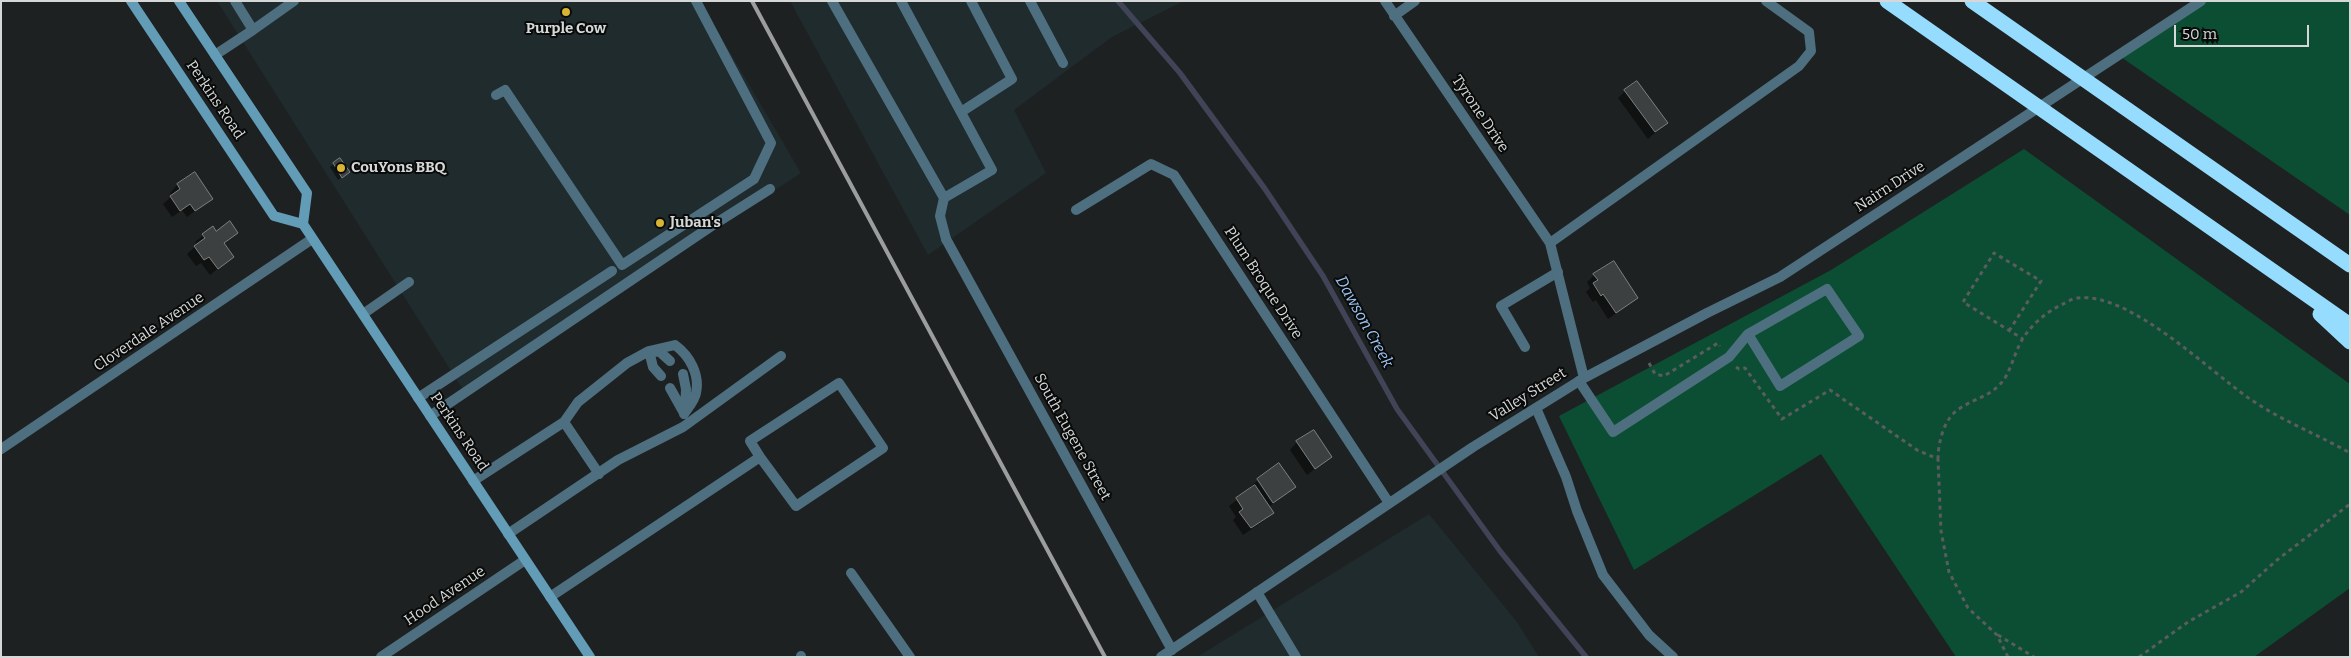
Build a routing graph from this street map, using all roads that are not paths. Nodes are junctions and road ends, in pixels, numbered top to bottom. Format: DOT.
graph roads {
  1 [pos="131,1"];
  2 [pos="179,1"];
  3 [pos="234,1"];
  4 [pos="294,1"];
  5 [pos="696,1"];
  6 [pos="832,1"];
  7 [pos="901,1"];
  8 [pos="971,1"];
  9 [pos="1030,1"];
  10 [pos="1385,1"];
  11 [pos="1415,1"];
  12 [pos="1766,1"];
  13 [pos="1887,1"];
  14 [pos="1972,1"];
  15 [pos="2201,1"];
  16 [pos="1394,16"];
  17 [pos="254,30"];
  18 [pos="215,55"];
  19 [pos="1063,63"];
  20 [pos="496,95"];
  21 [pos="960,112"];
  22 [pos="770,189"];
  23 [pos="944,198"];
  24 [pos="1076,210"];
  25 [pos="303,224"];
  26 [pos="312,239"];
  27 [pos="1550,243"];
  28 [pos="2350,265"];
  29 [pos="612,271"];
  30 [pos="1558,272"];
  31 [pos="2283,278"];
  32 [pos="409,282"];
  33 [pos="363,314"];
  34 [pos="2350,325"];
  35 [pos="1748,334"];
  36 [pos="2350,342"];
  37 [pos="1525,347"];
  38 [pos="649,351"];
  39 [pos="781,356"];
  40 [pos="670,361"];
  41 [pos="683,374"];
  42 [pos="661,376"];
  43 [pos="1582,380"];
  44 [pos="670,388"];
  45 [pos="418,398"];
  46 [pos="1536,408"];
  47 [pos="684,414"];
  48 [pos="430,416"];
  49 [pos="564,422"];
  50 [pos="682,427"];
  51 [pos="1,448"];
  52 [pos="760,457"];
  53 [pos="599,474"];
  54 [pos="473,481"];
  55 [pos="1390,502"];
  56 [pos="508,534"];
  57 [pos="526,560"];
  58 [pos="851,573"];
  59 [pos="1257,592"];
  60 [pos="550,597"];
  61 [pos="1172,650"];
  62 [pos="1295,653"];
  63 [pos="381,657"];
  64 [pos="590,657"];
  65 [pos="910,657"];
  66 [pos="1161,657"];
  67 [pos="1304,657"];
  68 [pos="1673,657"];
  1 -- 25 [label="main road, Perkins Road"];
  2 -- 18 [label="main road, Perkins Road"];
  3 -- 17 [label="street"];
  4 -- 17 [label="street"];
  5 -- 20 [label="street"];
  6 -- 23 [label="street"];
  7 -- 21 [label="street"];
  8 -- 21 [label="street"];
  9 -- 19 [label="street"];
  10 -- 16 [label="street, Tyrone Drive"];
  11 -- 16 [label="street"];
  12 -- 27 [label="street"];
  13 -- 31 [label="highway"];
  14 -- 28 [label="highway"];
  15 -- 43 [label="street, Nairn Drive"];
  16 -- 27 [label="street, Tyrone Drive"];
  17 -- 18 [label="street"];
  18 -- 25 [label="main road, Perkins Road"];
  21 -- 23 [label="street"];
  22 -- 48 [label="street"];
  23 -- 61 [label="street, South Eugene Street"];
  24 -- 55 [label="street, Plum Broque Drive"];
  25 -- 26 [label="main road, Perkins Road"];
  26 -- 33 [label="main road, Perkins Road"];
  26 -- 51 [label="street, Cloverdale Avenue"];
  27 -- 30 [label="street, Valley Street"];
  29 -- 45 [label="street"];
  30 -- 37 [label="street"];
  30 -- 43 [label="street, Valley Street"];
  31 -- 34 [label="highway"];
  31 -- 36 [label="highway"];
  32 -- 33 [label="street"];
  33 -- 45 [label="main road, Perkins Road"];
  35 -- 35 [label="street"];
  35 -- 43 [label="street"];
  38 -- 40 [label="street"];
  38 -- 42 [label="street"];
  38 -- 47 [label="street"];
  38 -- 49 [label="street"];
  39 -- 50 [label="street"];
  41 -- 47 [label="street"];
  43 -- 46 [label="street, Valley Street"];
  44 -- 47 [label="street"];
  45 -- 48 [label="main road, Perkins Road"];
  46 -- 55 [label="street, Valley Street"];
  46 -- 68 [label="street"];
  47 -- 50 [label="street"];
  48 -- 54 [label="main road, Perkins Road"];
  49 -- 53 [label="street"];
  49 -- 54 [label="street"];
  50 -- 53 [label="street"];
  52 -- 52 [label="street"];
  52 -- 60 [label="street"];
  53 -- 56 [label="street"];
  54 -- 56 [label="main road, Perkins Road"];
  55 -- 59 [label="street, Valley Street"];
  56 -- 57 [label="main road, Perkins Road"];
  57 -- 60 [label="main road, Perkins Road"];
  57 -- 63 [label="street, Hood Avenue"];
  58 -- 65 [label="street"];
  59 -- 61 [label="street, Valley Street"];
  59 -- 62 [label="street"];
  60 -- 64 [label="main road, Perkins Road"];
  61 -- 66 [label="street, Valley Street"];
  62 -- 67 [label="street"];
}
